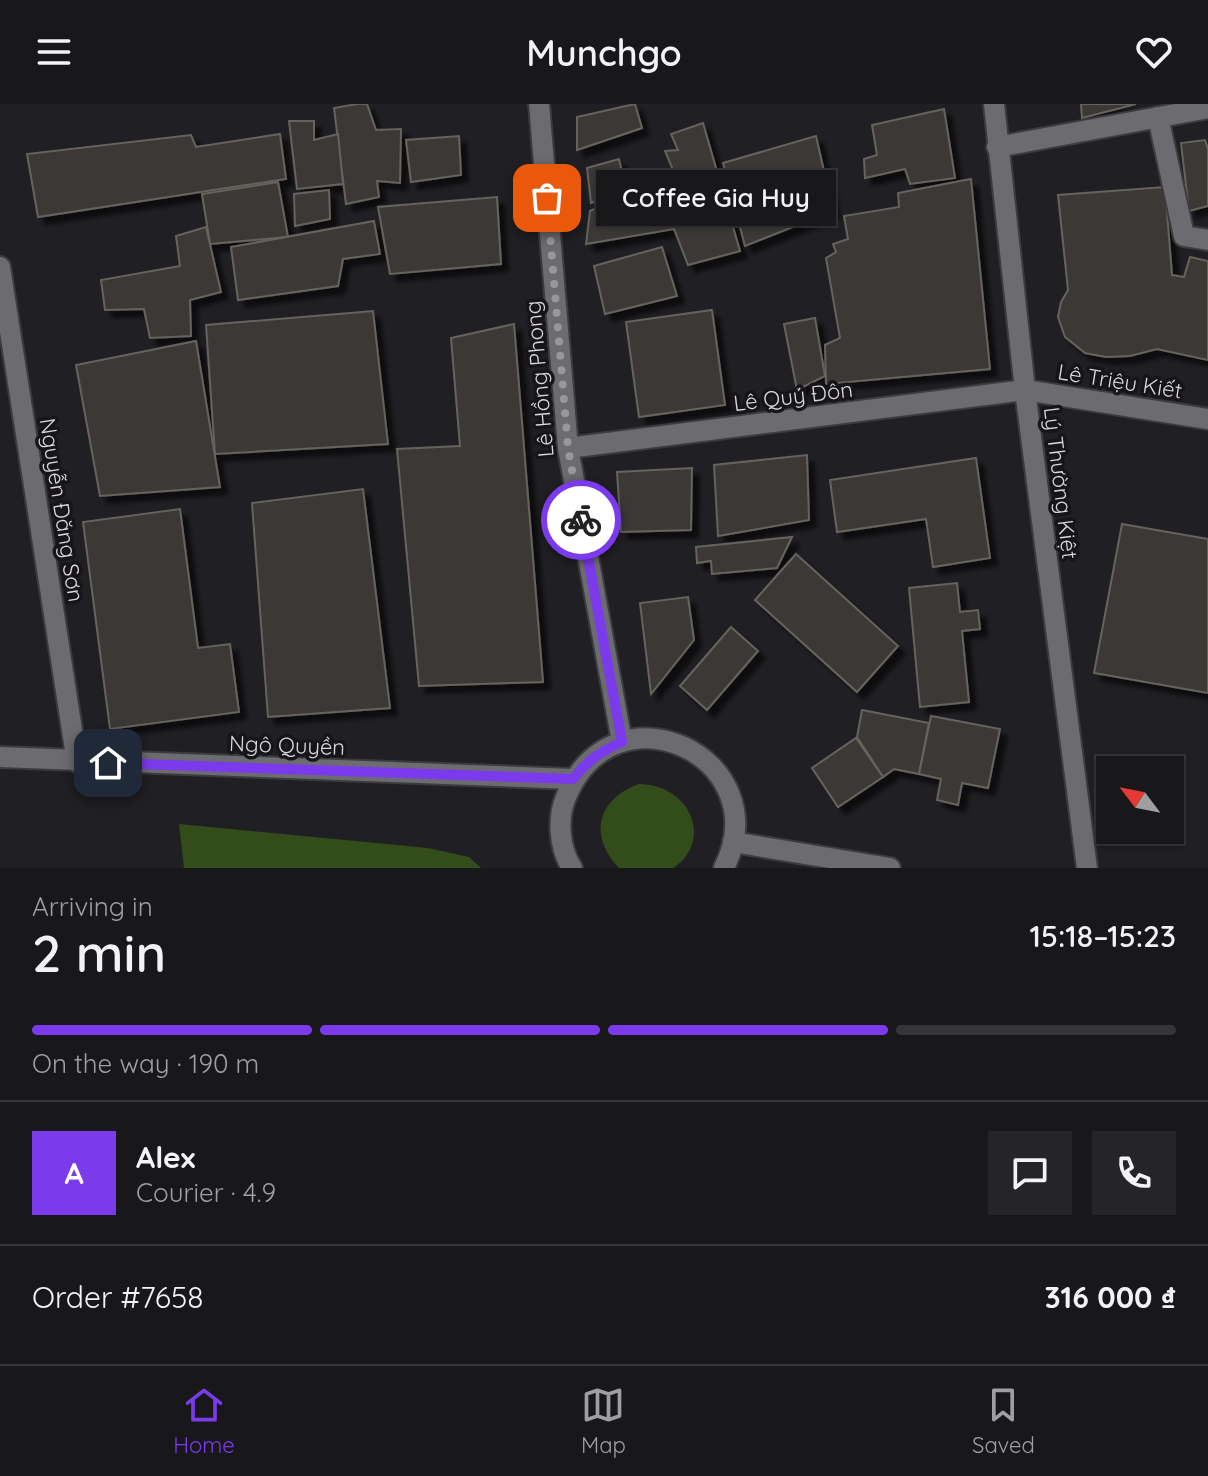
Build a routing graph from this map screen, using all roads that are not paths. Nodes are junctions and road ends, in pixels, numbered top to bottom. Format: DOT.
graph roads {
  1 [pos="539,104"];
  2 [pos="994,104"];
  3 [pos="1208,108"];
  4 [pos="1158,117"];
  5 [pos="997,147"];
  6 [pos="1208,240"];
  7 [pos="0,267"];
  8 [pos="1025,390"];
  9 [pos="1208,419"];
  10 [pos="568,448"];
  11 [pos="622,742"];
  12 [pos="0,757"];
  13 [pos="77,762"];
  14 [pos="573,779"];
  15 [pos="733,842"];
  16 [pos="572,868"];
  17 [pos="724,868"];
  18 [pos="890,868"];
  19 [pos="1087,868"];
  1 -- 10 [label="street, Lê Hồng Phong"];
  2 -- 5 [label="street, Lý Thường Kiệt"];
  3 -- 4 [label="street"];
  4 -- 5 [label="street"];
  4 -- 6 [label="street"];
  5 -- 8 [label="street, Lý Thường Kiệt"];
  7 -- 13 [label="street, Nguyễn Đăng Sơn"];
  8 -- 9 [label="street, Lê Triệu Kiết"];
  8 -- 10 [label="street, Lê Quý Đôn"];
  8 -- 19 [label="street, Lý Thường Kiệt"];
  10 -- 11 [label="street, Lê Hồng Phong"];
  11 -- 14 [label="street"];
  11 -- 15 [label="street"];
  12 -- 13 [label="street, Ngô Quyền"];
  13 -- 14 [label="street, Ngô Quyền"];
  14 -- 16 [label="street"];
  15 -- 17 [label="street"];
  15 -- 18 [label="street"];
}
